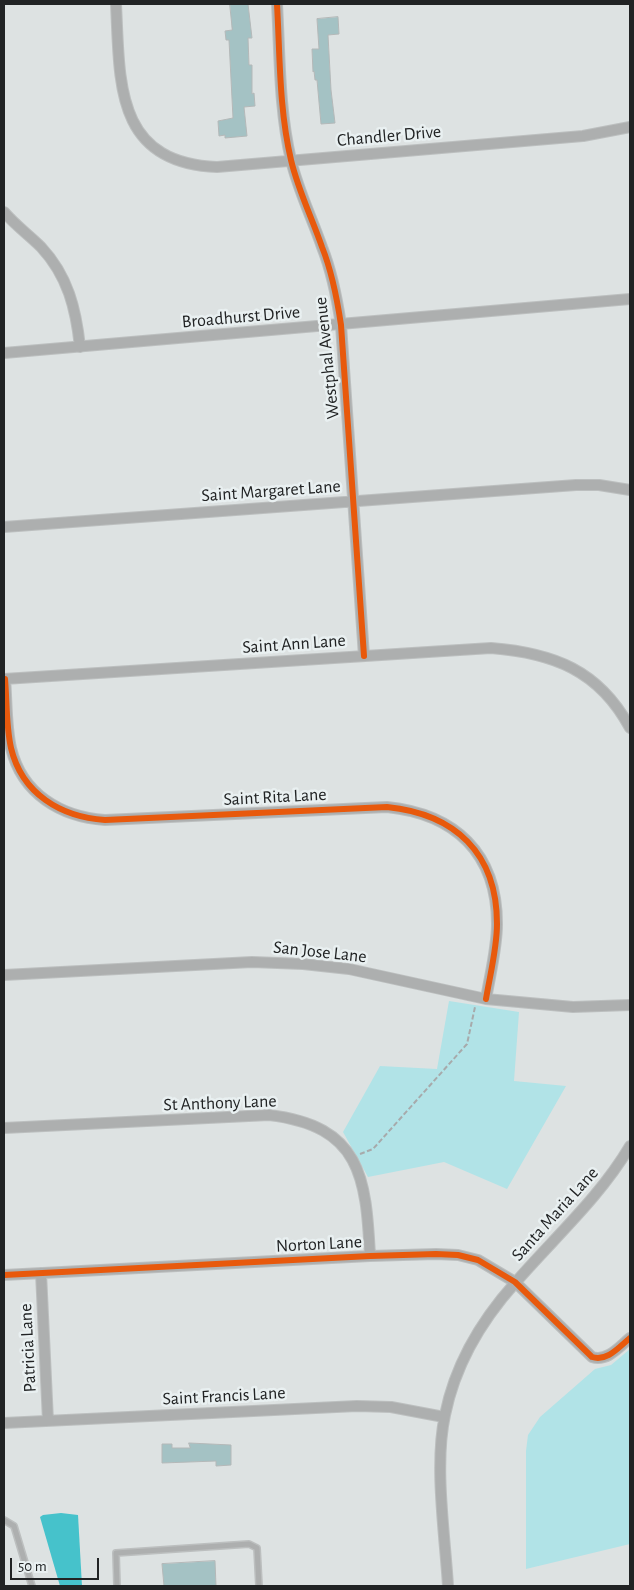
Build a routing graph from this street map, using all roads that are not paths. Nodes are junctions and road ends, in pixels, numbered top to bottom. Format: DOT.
graph roads {
  1 [pos="116,4"];
  2 [pos="277,4"];
  3 [pos="630,127"];
  4 [pos="291,160"];
  5 [pos="4,212"];
  6 [pos="630,299"];
  7 [pos="341,325"];
  8 [pos="80,347"];
  9 [pos="4,353"];
  10 [pos="630,490"];
  11 [pos="354,502"];
  12 [pos="4,527"];
  13 [pos="364,656"];
  14 [pos="4,679"];
  15 [pos="630,728"];
  16 [pos="4,974"];
  17 [pos="482,998"];
  18 [pos="630,1005"];
  19 [pos="4,1128"];
  20 [pos="630,1146"];
  21 [pos="370,1256"];
  22 [pos="41,1273"];
  23 [pos="4,1274"];
  24 [pos="515,1282"];
  25 [pos="630,1338"];
  26 [pos="444,1417"];
  27 [pos="48,1421"];
  28 [pos="4,1423"];
  29 [pos="4,1520"];
  30 [pos="32,1586"];
  31 [pos="117,1586"];
  32 [pos="259,1586"];
  33 [pos="448,1586"];
  1 -- 4 [label="street, Chandler Drive"];
  2 -- 4 [label="street, Westphal Avenue"];
  3 -- 4 [label="street, Chandler Drive"];
  4 -- 7 [label="street, Westphal Avenue"];
  5 -- 8 [label="street"];
  6 -- 7 [label="street, Broadhurst Drive"];
  7 -- 8 [label="street, Broadhurst Drive"];
  7 -- 11 [label="street, Westphal Avenue"];
  8 -- 9 [label="street, Broadhurst Drive"];
  10 -- 11 [label="street, Saint Margaret Lane"];
  11 -- 12 [label="street, Saint Margaret Lane"];
  11 -- 13 [label="street, Westphal Avenue"];
  13 -- 14 [label="street, Saint Ann Lane"];
  13 -- 15 [label="street, Saint Ann Lane"];
  14 -- 17 [label="street, Saint Rita Lane"];
  16 -- 17 [label="street, San Jose Lane"];
  17 -- 18 [label="street, San Jose Lane"];
  19 -- 21 [label="street, St Anthony Lane"];
  20 -- 24 [label="street, Santa Maria Lane"];
  21 -- 22 [label="street, Norton Lane"];
  21 -- 24 [label="street, Norton Lane"];
  22 -- 23 [label="street, Norton Lane"];
  22 -- 27 [label="street, Patricia Lane"];
  24 -- 25 [label="street, Norton Lane"];
  24 -- 26 [label="street, Santa Maria Lane"];
  26 -- 27 [label="street, Saint Francis Lane"];
  26 -- 33 [label="street, Santa Maria Lane"];
  27 -- 28 [label="street, Saint Francis Lane"];
  29 -- 30 [label="lane"];
  31 -- 32 [label="lane"];
}
